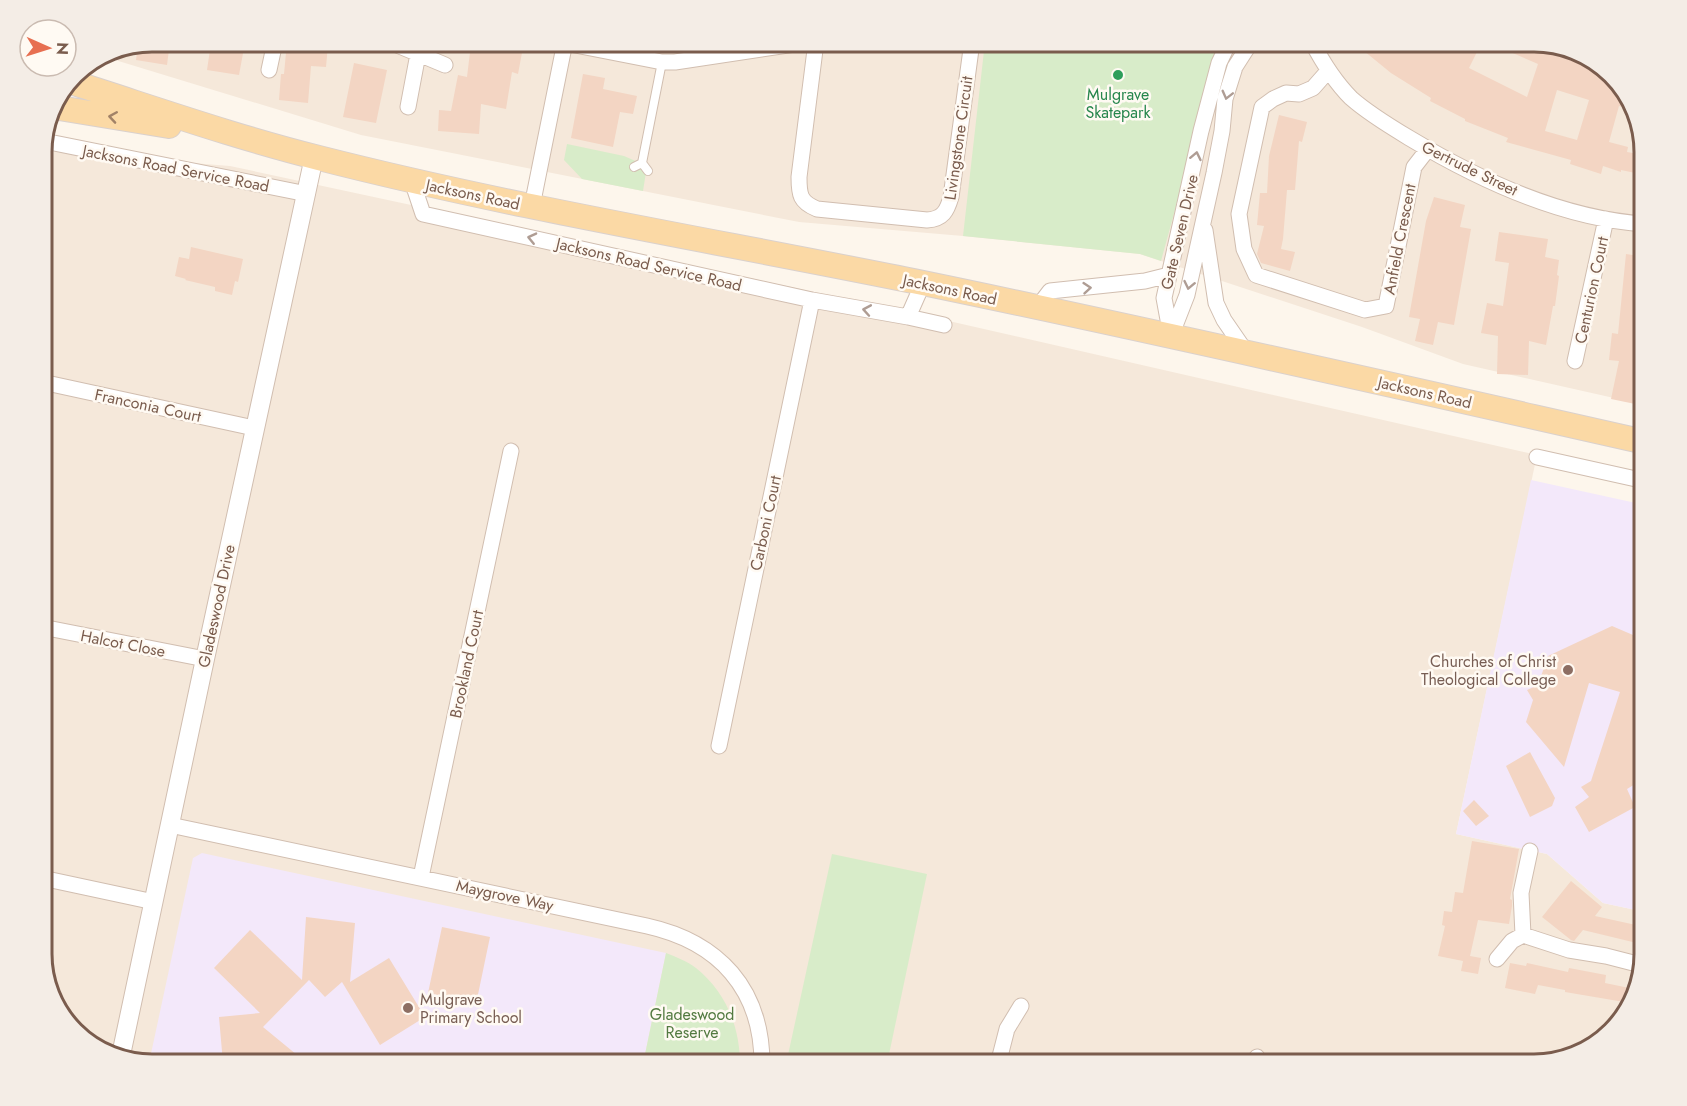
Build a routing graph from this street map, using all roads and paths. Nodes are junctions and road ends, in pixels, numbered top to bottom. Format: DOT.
graph roads {
  1 [pos="273,52"];
  2 [pos="413,52"];
  3 [pos="563,52"];
  4 [pos="611,52"];
  5 [pos="742,52"];
  6 [pos="815,52"];
  7 [pos="971,52"];
  8 [pos="1224,52"];
  9 [pos="1245,52"];
  10 [pos="1311,52"];
  11 [pos="1317,52"];
  12 [pos="418,54"];
  13 [pos="662,62"];
  14 [pos="445,65"];
  15 [pos="1325,66"];
  16 [pos="269,70"];
  17 [pos="80,85"];
  18 [pos="408,107"];
  19 [pos="63,109"];
  20 [pos="254,140"];
  21 [pos="53,143"];
  22 [pos="1428,149"];
  23 [pos="314,157"];
  24 [pos="648,171"];
  25 [pos="412,181"];
  26 [pos="307,194"];
  27 [pos="532,206"];
  28 [pos="1204,215"];
  29 [pos="1606,219"];
  30 [pos="1634,224"];
  31 [pos="1169,275"];
  32 [pos="923,283"];
  33 [pos="812,300"];
  34 [pos="1037,308"];
  35 [pos="909,317"];
  36 [pos="944,325"];
  37 [pos="1171,336"];
  38 [pos="1246,352"];
  39 [pos="1575,361"];
  40 [pos="53,384"];
  41 [pos="254,428"];
  42 [pos="1634,440"];
  43 [pos="511,451"];
  44 [pos="1536,458"];
  45 [pos="1634,479"];
  46 [pos="53,629"];
  47 [pos="204,659"];
  48 [pos="719,746"];
  49 [pos="170,825"];
  50 [pos="1530,851"];
  51 [pos="421,877"];
  52 [pos="53,880"];
  53 [pos="154,903"];
  54 [pos="1523,934"];
  55 [pos="1497,959"];
  56 [pos="1633,963"];
  57 [pos="1021,1006"];
  58 [pos="122,1048"];
  59 [pos="762,1054"];
  60 [pos="1001,1054"];
  1 -- 16 [label="street"];
  2 -- 12 [label="street"];
  3 -- 27 [label="street"];
  4 -- 13 [label="street"];
  5 -- 13 [label="street"];
  6 -- 7 [label="street, Livingstone Circuit"];
  31 -- 8 [label="street, Gate Seven Drive, one-way"];
  9 -- 28 [label="street, Gate Seven Drive, one-way"];
  10 -- 15 [label="street, Gertrude Street"];
  11 -- 15 [label="street, Gertrude Street"];
  12 -- 14 [label="street"];
  12 -- 18 [label="street"];
  13 -- 24 [label="lane"];
  15 -- 22 [label="street, Gertrude Street"];
  15 -- 22 [label="street, Anfield Crescent"];
  17 -- 20 [label="main road, Jacksons Road"];
  20 -- 19 [label="main road, Jacksons Road, one-way"];
  20 -- 23 [label="main road, Jacksons Road"];
  21 -- 26 [label="street, Jacksons Road Service Road"];
  22 -- 29 [label="street, Gertrude Street"];
  23 -- 25 [label="main road, Jacksons Road"];
  23 -- 26 [label="street, Gladeswood Drive"];
  25 -- 27 [label="main road, Jacksons Road"];
  33 -- 25 [label="street, Jacksons Road Service Road, one-way"];
  26 -- 41 [label="street, Gladeswood Drive"];
  27 -- 32 [label="main road, Jacksons Road"];
  28 -- 37 [label="street, Gate Seven Drive, one-way"];
  28 -- 38 [label="street, Gate Seven Drive"];
  29 -- 30 [label="street, Gertrude Street"];
  29 -- 39 [label="street, Centurion Court"];
  34 -- 31 [label="street, one-way"];
  31 -- 37 [label="street, Gate Seven Drive"];
  32 -- 34 [label="main road, Jacksons Road"];
  32 -- 35 [label="street"];
  35 -- 33 [label="street, Jacksons Road Service Road, one-way"];
  33 -- 48 [label="street, Carboni Court"];
  34 -- 37 [label="main road, Jacksons Road"];
  35 -- 36 [label="street, Jacksons Road Service Road"];
  37 -- 38 [label="main road, Jacksons Road"];
  38 -- 42 [label="main road, Jacksons Road"];
  40 -- 41 [label="street, Franconia Court"];
  41 -- 47 [label="street, Gladeswood Drive"];
  43 -- 51 [label="street, Brookland Court"];
  44 -- 45 [label="street"];
  46 -- 47 [label="street, Halcot Close"];
  47 -- 49 [label="street, Gladeswood Drive"];
  49 -- 51 [label="street, Maygrove Way"];
  49 -- 53 [label="street, Gladeswood Drive"];
  50 -- 54 [label="street"];
  51 -- 59 [label="street, Maygrove Way"];
  52 -- 53 [label="street"];
  53 -- 58 [label="street, Gladeswood Drive"];
  54 -- 55 [label="street"];
  54 -- 56 [label="street"];
  57 -- 60 [label="street"];
}
